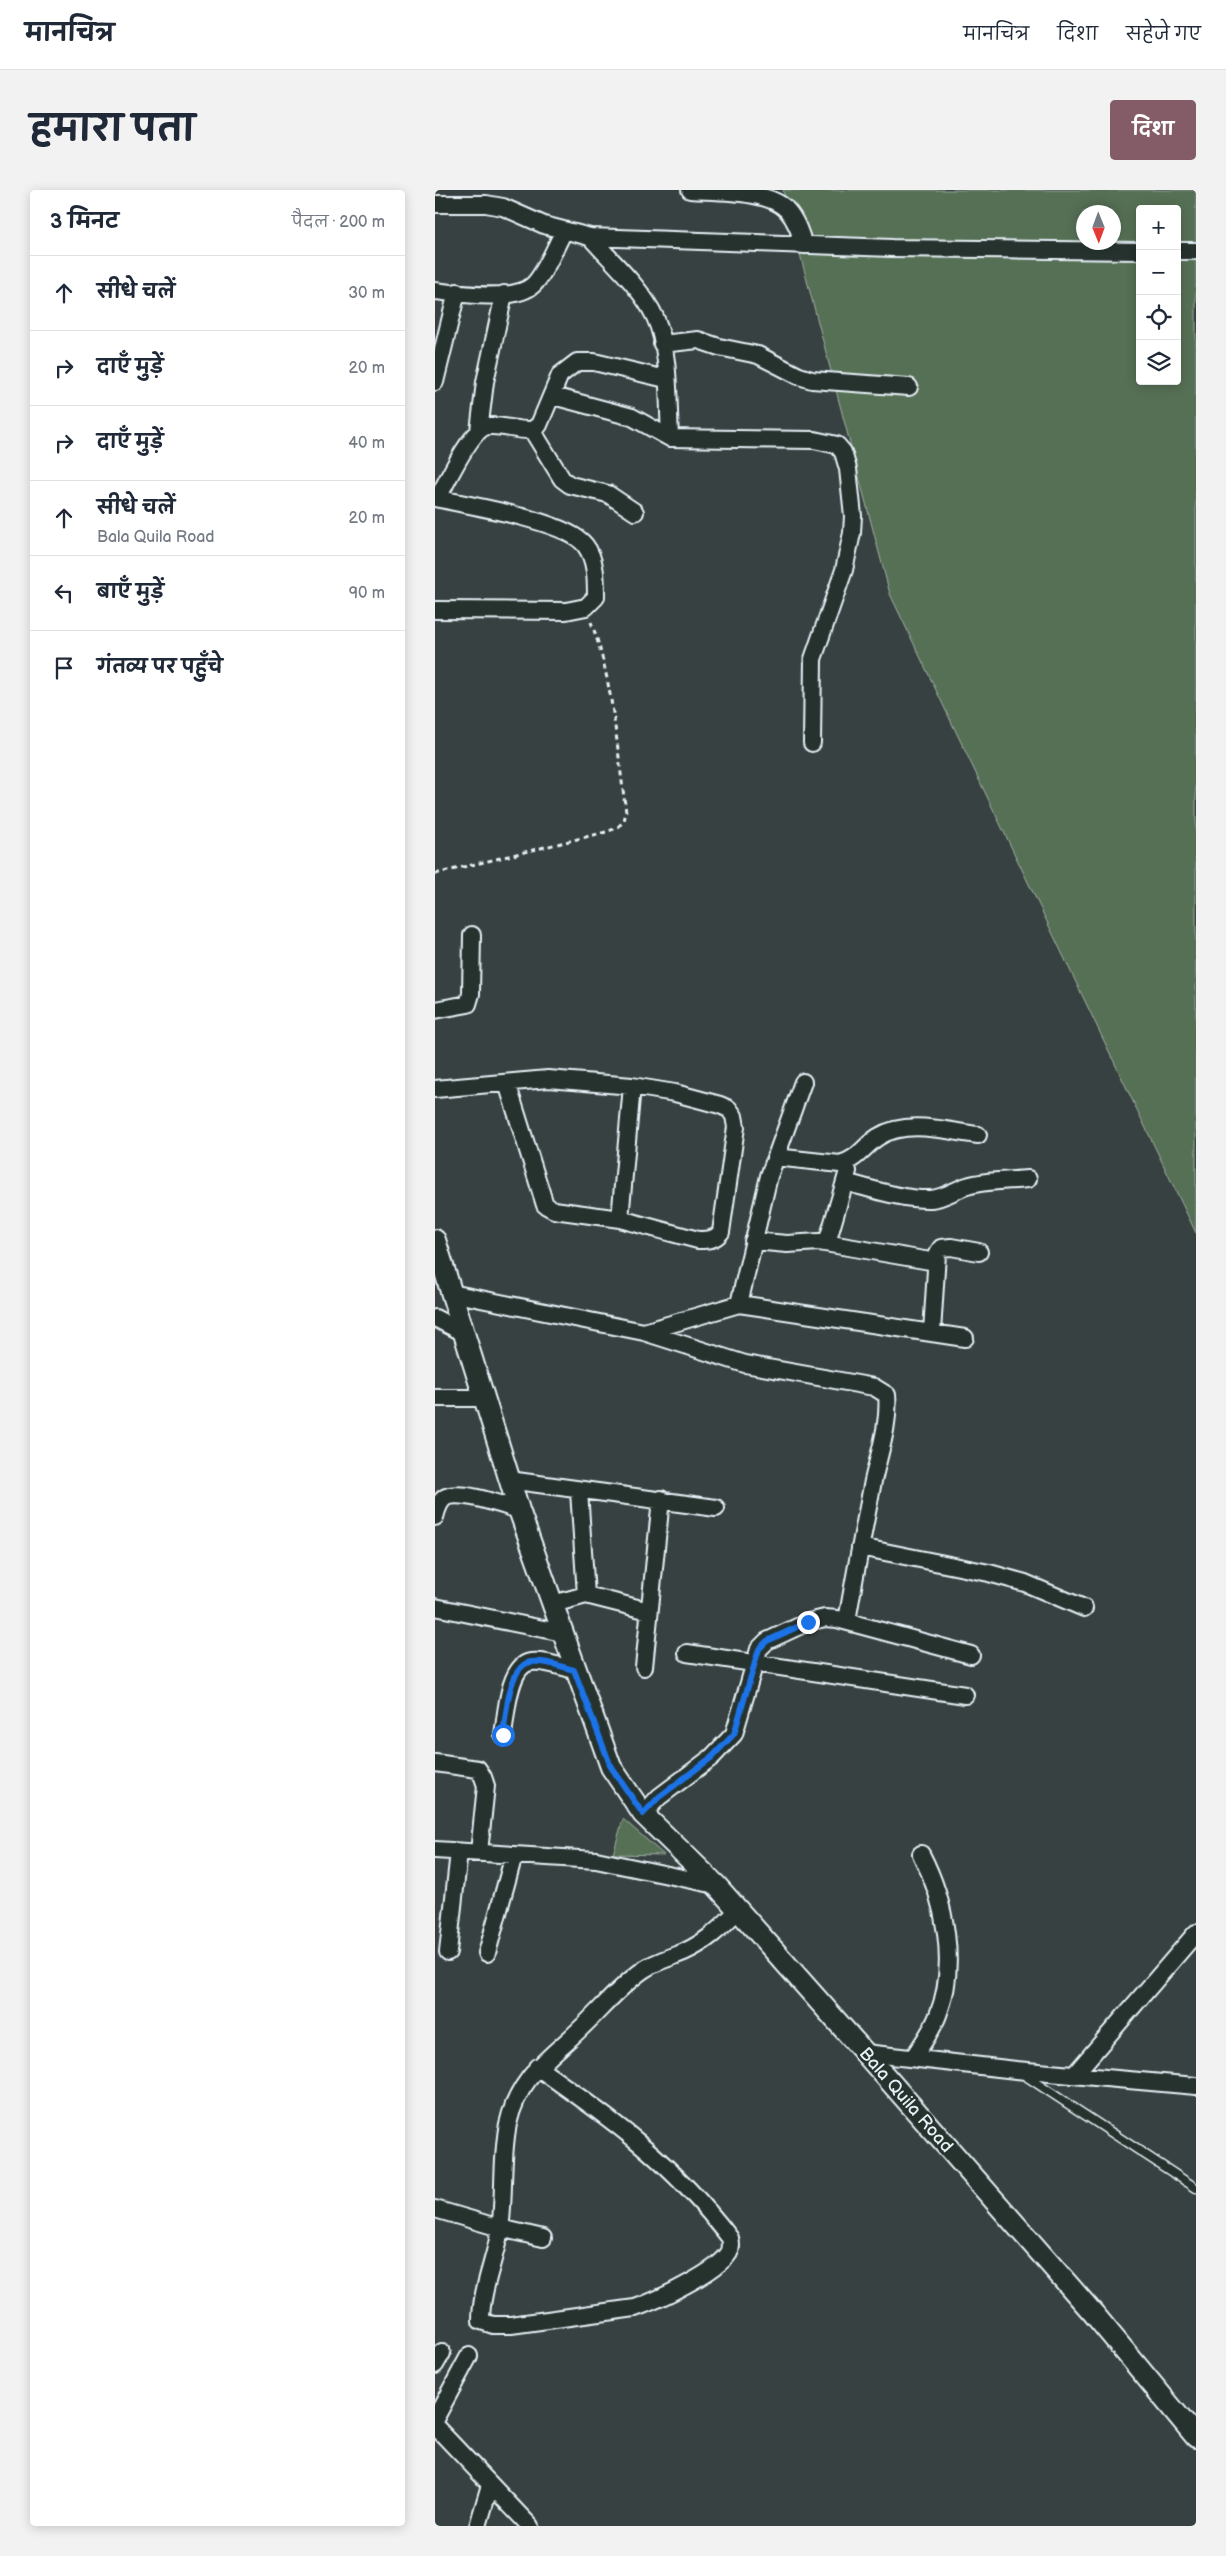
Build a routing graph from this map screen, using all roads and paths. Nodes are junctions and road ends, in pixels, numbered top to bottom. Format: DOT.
graph roads {
  1 [pos="690,190"];
  2 [pos="435,204"];
  3 [pos="564,231"];
  4 [pos="590,237"];
  5 [pos="804,245"];
  6 [pos="1136,251"];
  7 [pos="1181,251"];
  8 [pos="1196,251"];
  9 [pos="435,290"];
  10 [pos="457,292"];
  11 [pos="504,294"];
  12 [pos="663,344"];
  13 [pos="666,378"];
  14 [pos="435,382"];
  15 [pos="909,386"];
  16 [pos="553,396"];
  17 [pos="532,430"];
  18 [pos="479,431"];
  19 [pos="670,438"];
  20 [pos="436,498"];
  21 [pos="635,512"];
  22 [pos="586,607"];
  23 [pos="435,610"];
  24 [pos="813,743"];
  25 [pos="435,874"];
  26 [pos="472,935"];
  27 [pos="435,1010"];
  28 [pos="803,1082"];
  29 [pos="507,1083"];
  30 [pos="632,1086"];
  31 [pos="435,1088"];
  32 [pos="977,1135"];
  33 [pos="775,1157"];
  34 [pos="850,1161"];
  35 [pos="1028,1179"];
  36 [pos="845,1182"];
  37 [pos="620,1220"];
  38 [pos="435,1240"];
  39 [pos="753,1241"];
  40 [pos="827,1243"];
  41 [pos="979,1252"];
  42 [pos="936,1262"];
  43 [pos="451,1292"];
  44 [pos="739,1304"];
  45 [pos="435,1318"];
  46 [pos="644,1332"];
  47 [pos="932,1332"];
  48 [pos="464,1334"];
  49 [pos="965,1338"];
  50 [pos="435,1398"];
  51 [pos="483,1398"];
  52 [pos="509,1480"];
  53 [pos="579,1491"];
  54 [pos="661,1499"];
  55 [pos="716,1508"];
  56 [pos="519,1510"];
  57 [pos="435,1517"];
  58 [pos="860,1547"];
  59 [pos="586,1595"];
  60 [pos="553,1604"];
  61 [pos="435,1607"];
  62 [pos="1084,1608"];
  63 [pos="649,1611"];
  64 [pos="847,1621"];
  65 [pos="563,1633"];
  66 [pos="687,1652"];
  67 [pos="971,1655"];
  68 [pos="753,1664"];
  69 [pos="644,1667"];
  70 [pos="574,1670"];
  71 [pos="965,1695"];
  72 [pos="503,1735"];
  73 [pos="435,1763"];
  74 [pos="643,1814"];
  75 [pos="435,1850"];
  76 [pos="459,1852"];
  77 [pos="479,1852"];
  78 [pos="921,1854"];
  79 [pos="514,1855"];
  80 [pos="716,1884"];
  81 [pos="737,1911"];
  82 [pos="1196,1933"];
  83 [pos="448,1952"];
  84 [pos="487,1953"];
  85 [pos="865,2053"];
  86 [pos="913,2058"];
  87 [pos="537,2068"];
  88 [pos="1016,2070"];
  89 [pos="1074,2075"];
  90 [pos="1196,2086"];
  91 [pos="1196,2188"];
  92 [pos="435,2209"];
  93 [pos="500,2228"];
  94 [pos="543,2238"];
  95 [pos="469,2356"];
  96 [pos="435,2419"];
  97 [pos="435,2426"];
  98 [pos="1196,2437"];
  99 [pos="490,2486"];
  100 [pos="478,2526"];
  101 [pos="530,2526"];
  1 -- 5 [label="street"];
  2 -- 3 [label="street"];
  3 -- 4 [label="street"];
  3 -- 11 [label="street"];
  4 -- 5 [label="street"];
  4 -- 12 [label="street"];
  5 -- 6 [label="street"];
  7 -- 8 [label="street"];
  9 -- 10 [label="street"];
  10 -- 11 [label="street"];
  10 -- 14 [label="street"];
  11 -- 18 [label="street"];
  12 -- 13 [label="street"];
  12 -- 15 [label="street"];
  13 -- 16 [label="street"];
  13 -- 19 [label="street"];
  16 -- 17 [label="street"];
  16 -- 19 [label="street"];
  17 -- 18 [label="street"];
  17 -- 21 [label="street"];
  18 -- 20 [label="street"];
  19 -- 24 [label="street"];
  20 -- 22 [label="street"];
  22 -- 23 [label="street"];
  22 -- 25 [label="path"];
  26 -- 27 [label="street"];
  28 -- 33 [label="street"];
  29 -- 30 [label="street"];
  29 -- 31 [label="street"];
  29 -- 37 [label="street"];
  30 -- 37 [label="street"];
  30 -- 37 [label="street"];
  32 -- 34 [label="street"];
  33 -- 34 [label="street"];
  33 -- 39 [label="street"];
  34 -- 36 [label="street"];
  35 -- 36 [label="street"];
  36 -- 40 [label="street"];
  38 -- 43 [label="street, Bala Quila Road"];
  39 -- 40 [label="street"];
  39 -- 44 [label="street"];
  40 -- 42 [label="street"];
  41 -- 42 [label="street"];
  42 -- 47 [label="street"];
  43 -- 46 [label="street"];
  43 -- 48 [label="street, Bala Quila Road"];
  44 -- 46 [label="street"];
  44 -- 47 [label="street"];
  45 -- 48 [label="street"];
  46 -- 58 [label="street"];
  47 -- 49 [label="street"];
  48 -- 51 [label="street, Bala Quila Road"];
  50 -- 51 [label="street"];
  51 -- 52 [label="street, Bala Quila Road"];
  52 -- 53 [label="street"];
  52 -- 56 [label="street, Bala Quila Road"];
  53 -- 54 [label="street"];
  53 -- 59 [label="street"];
  54 -- 55 [label="street"];
  54 -- 63 [label="street"];
  56 -- 57 [label="street"];
  56 -- 60 [label="street, Bala Quila Road"];
  58 -- 62 [label="street"];
  58 -- 64 [label="street"];
  59 -- 60 [label="street"];
  59 -- 63 [label="street"];
  60 -- 65 [label="street, Bala Quila Road"];
  61 -- 65 [label="street"];
  63 -- 69 [label="street"];
  64 -- 67 [label="street"];
  64 -- 68 [label="street"];
  65 -- 70 [label="street, Bala Quila Road"];
  66 -- 68 [label="street"];
  68 -- 71 [label="street"];
  68 -- 74 [label="street"];
  70 -- 72 [label="street"];
  70 -- 74 [label="street, Bala Quila Road"];
  73 -- 77 [label="street"];
  74 -- 80 [label="street, Bala Quila Road"];
  75 -- 76 [label="street"];
  76 -- 77 [label="street"];
  76 -- 83 [label="street"];
  77 -- 79 [label="street"];
  78 -- 86 [label="street"];
  79 -- 80 [label="street"];
  79 -- 84 [label="street"];
  80 -- 81 [label="street, Bala Quila Road"];
  81 -- 85 [label="street, Bala Quila Road"];
  81 -- 87 [label="street"];
  82 -- 89 [label="street"];
  85 -- 86 [label="street"];
  85 -- 98 [label="street, Bala Quila Road"];
  86 -- 88 [label="street"];
  87 -- 93 [label="street"];
  87 -- 93 [label="street"];
  88 -- 89 [label="street"];
  88 -- 91 [label="lane"];
  89 -- 90 [label="street"];
  92 -- 93 [label="street"];
  93 -- 94 [label="street"];
  95 -- 96 [label="street"];
  97 -- 99 [label="street"];
  99 -- 100 [label="street"];
  99 -- 101 [label="street"];
}
